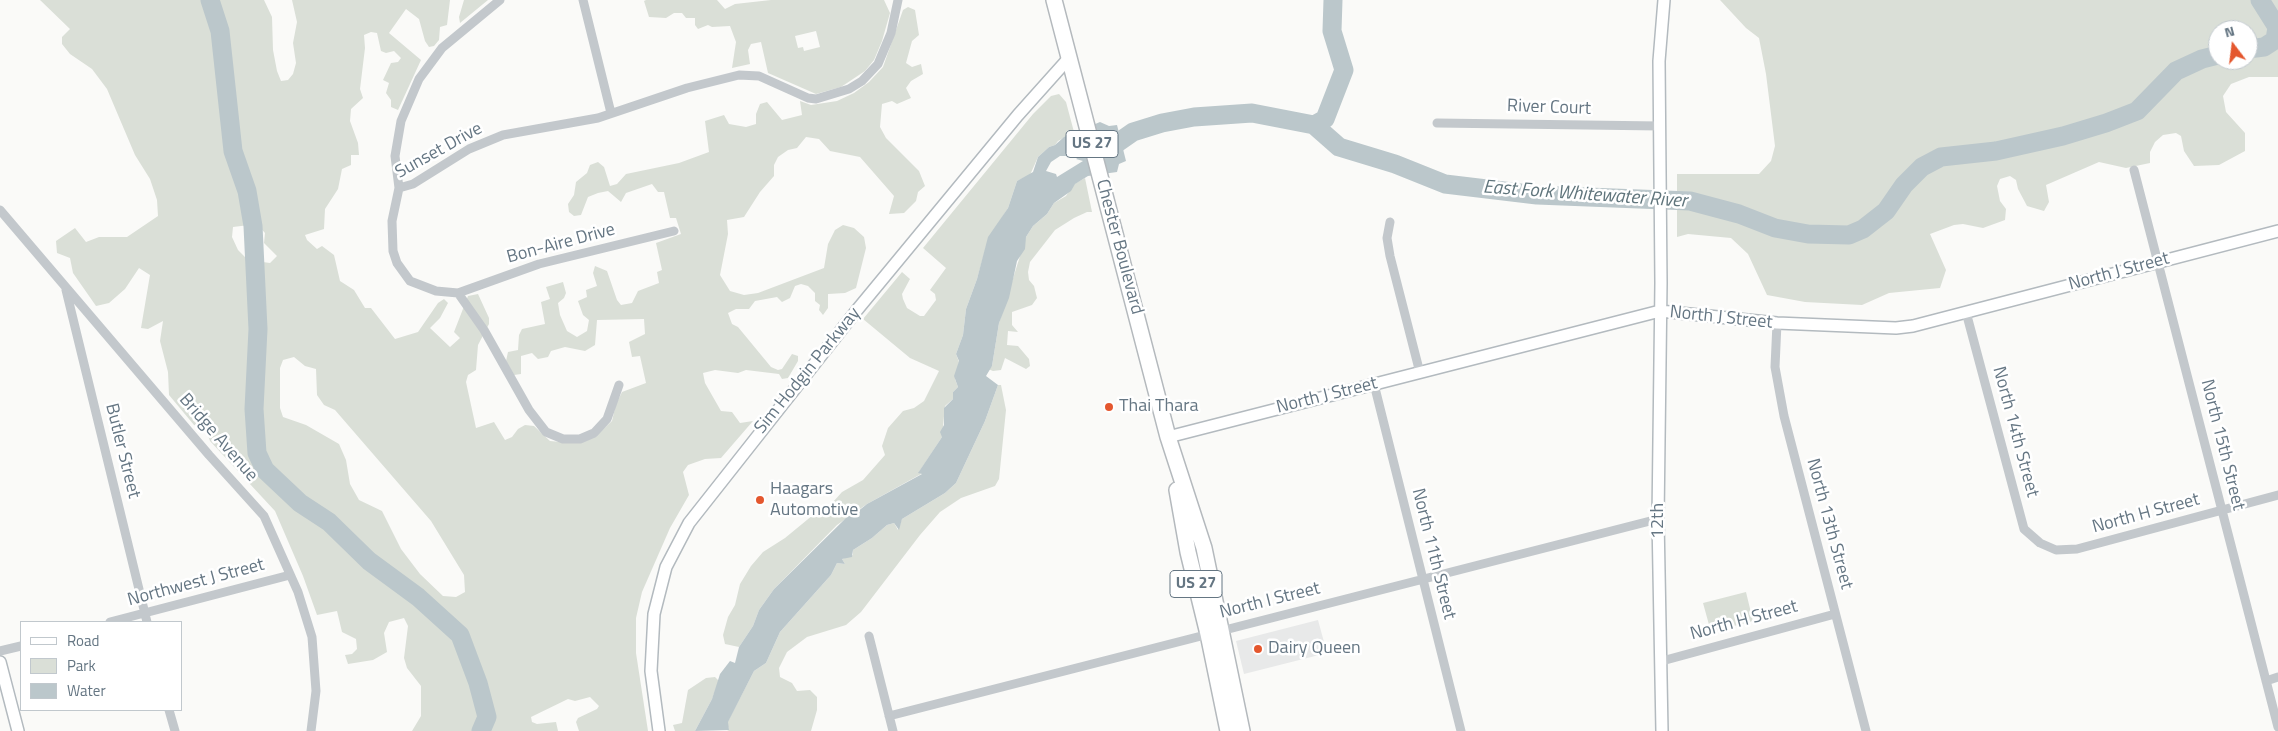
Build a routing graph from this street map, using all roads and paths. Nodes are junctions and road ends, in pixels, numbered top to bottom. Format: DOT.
graph roads {
  1 [pos="500,0"];
  2 [pos="583,0"];
  3 [pos="898,0"];
  4 [pos="1054,0"];
  5 [pos="1664,0"];
  6 [pos="1070,58"];
  7 [pos="612,113"];
  8 [pos="1437,123"];
  9 [pos="1660,126"];
  10 [pos="2134,170"];
  11 [pos="399,188"];
  12 [pos="0,210"];
  13 [pos="1390,222"];
  14 [pos="674,231"];
  15 [pos="2278,231"];
  16 [pos="2158,262"];
  17 [pos="66,287"];
  18 [pos="458,293"];
  19 [pos="1660,312"];
  20 [pos="1966,312"];
  21 [pos="1777,323"];
  22 [pos="1420,373"];
  23 [pos="1374,384"];
  24 [pos="619,385"];
  25 [pos="1168,437"];
  26 [pos="2278,495"];
  27 [pos="2222,511"];
  28 [pos="1658,519"];
  29 [pos="2051,548"];
  30 [pos="290,575"];
  31 [pos="1422,579"];
  32 [pos="1835,614"];
  33 [pos="146,618"];
  34 [pos="119,621"];
  35 [pos="1215,632"];
  36 [pos="869,636"];
  37 [pos="20,646"];
  38 [pos="0,651"];
  39 [pos="1662,660"];
  40 [pos="0,662"];
  41 [pos="2278,678"];
  42 [pos="2266,681"];
  43 [pos="169,711"];
  44 [pos="889,716"];
  45 [pos="2278,728"];
  46 [pos="18,731"];
  47 [pos="175,731"];
  48 [pos="311,731"];
  49 [pos="659,731"];
  50 [pos="893,731"];
  51 [pos="1228,731"];
  52 [pos="1242,731"];
  53 [pos="1461,731"];
  54 [pos="1662,731"];
  55 [pos="1866,731"];
  1 -- 11 [label="street"];
  2 -- 7 [label="street"];
  3 -- 7 [label="street, Sunset Drive"];
  4 -- 6 [label="highway, Chester Boulevard / US 27"];
  5 -- 9 [label="street, 12th"];
  6 -- 25 [label="highway, Chester Boulevard / US 27"];
  6 -- 49 [label="street, Sim Hodgin Parkway"];
  7 -- 11 [label="street, Sunset Drive"];
  8 -- 9 [label="street, River Court"];
  9 -- 19 [label="street, 12th"];
  10 -- 16 [label="street, North 15th Street"];
  11 -- 18 [label="street, Sunset Drive"];
  12 -- 17 [label="street, Bridge Avenue"];
  13 -- 22 [label="street"];
  14 -- 18 [label="street, Bon-Aire Drive"];
  15 -- 16 [label="street, North J Street"];
  16 -- 20 [label="street, North J Street"];
  16 -- 27 [label="street, North 15th Street"];
  17 -- 30 [label="street, Bridge Avenue"];
  17 -- 33 [label="street, Butler Street"];
  18 -- 24 [label="street"];
  19 -- 21 [label="street, North J Street"];
  19 -- 22 [label="street, North J Street"];
  19 -- 28 [label="street, 12th"];
  20 -- 21 [label="street, North J Street"];
  20 -- 29 [label="street, North 14th Street"];
  21 -- 32 [label="street, North 13th Street"];
  22 -- 23 [label="street, North J Street"];
  23 -- 25 [label="street, North J Street"];
  23 -- 31 [label="street, North 11th Street"];
  25 -- 35 [label="highway, Chester Boulevard / US 27"];
  26 -- 27 [label="street, North H Street"];
  27 -- 29 [label="street, North H Street"];
  27 -- 42 [label="street, North 15th Street"];
  28 -- 31 [label="street, North I Street"];
  28 -- 39 [label="street, 12th"];
  30 -- 33 [label="street, Northwest J Street"];
  30 -- 48 [label="street, Bridge Avenue"];
  31 -- 35 [label="street, North I Street"];
  31 -- 53 [label="street, North 11th Street"];
  32 -- 39 [label="street, North H Street"];
  32 -- 55 [label="street, North 13th Street"];
  33 -- 34 [label="street, Northwest J Street"];
  35 -- 44 [label="street, North I Street"];
  35 -- 51 [label="highway, Chester Boulevard / US 27"];
  35 -- 52 [label="highway, Chester Boulevard / US 27"];
  36 -- 44 [label="street"];
  37 -- 38 [label="street"];
  39 -- 54 [label="street, 12th"];
  40 -- 46 [label="street"];
  41 -- 42 [label="street"];
  42 -- 45 [label="street, North 15th Street"];
  43 -- 47 [label="street"];
  44 -- 50 [label="street"];
}
